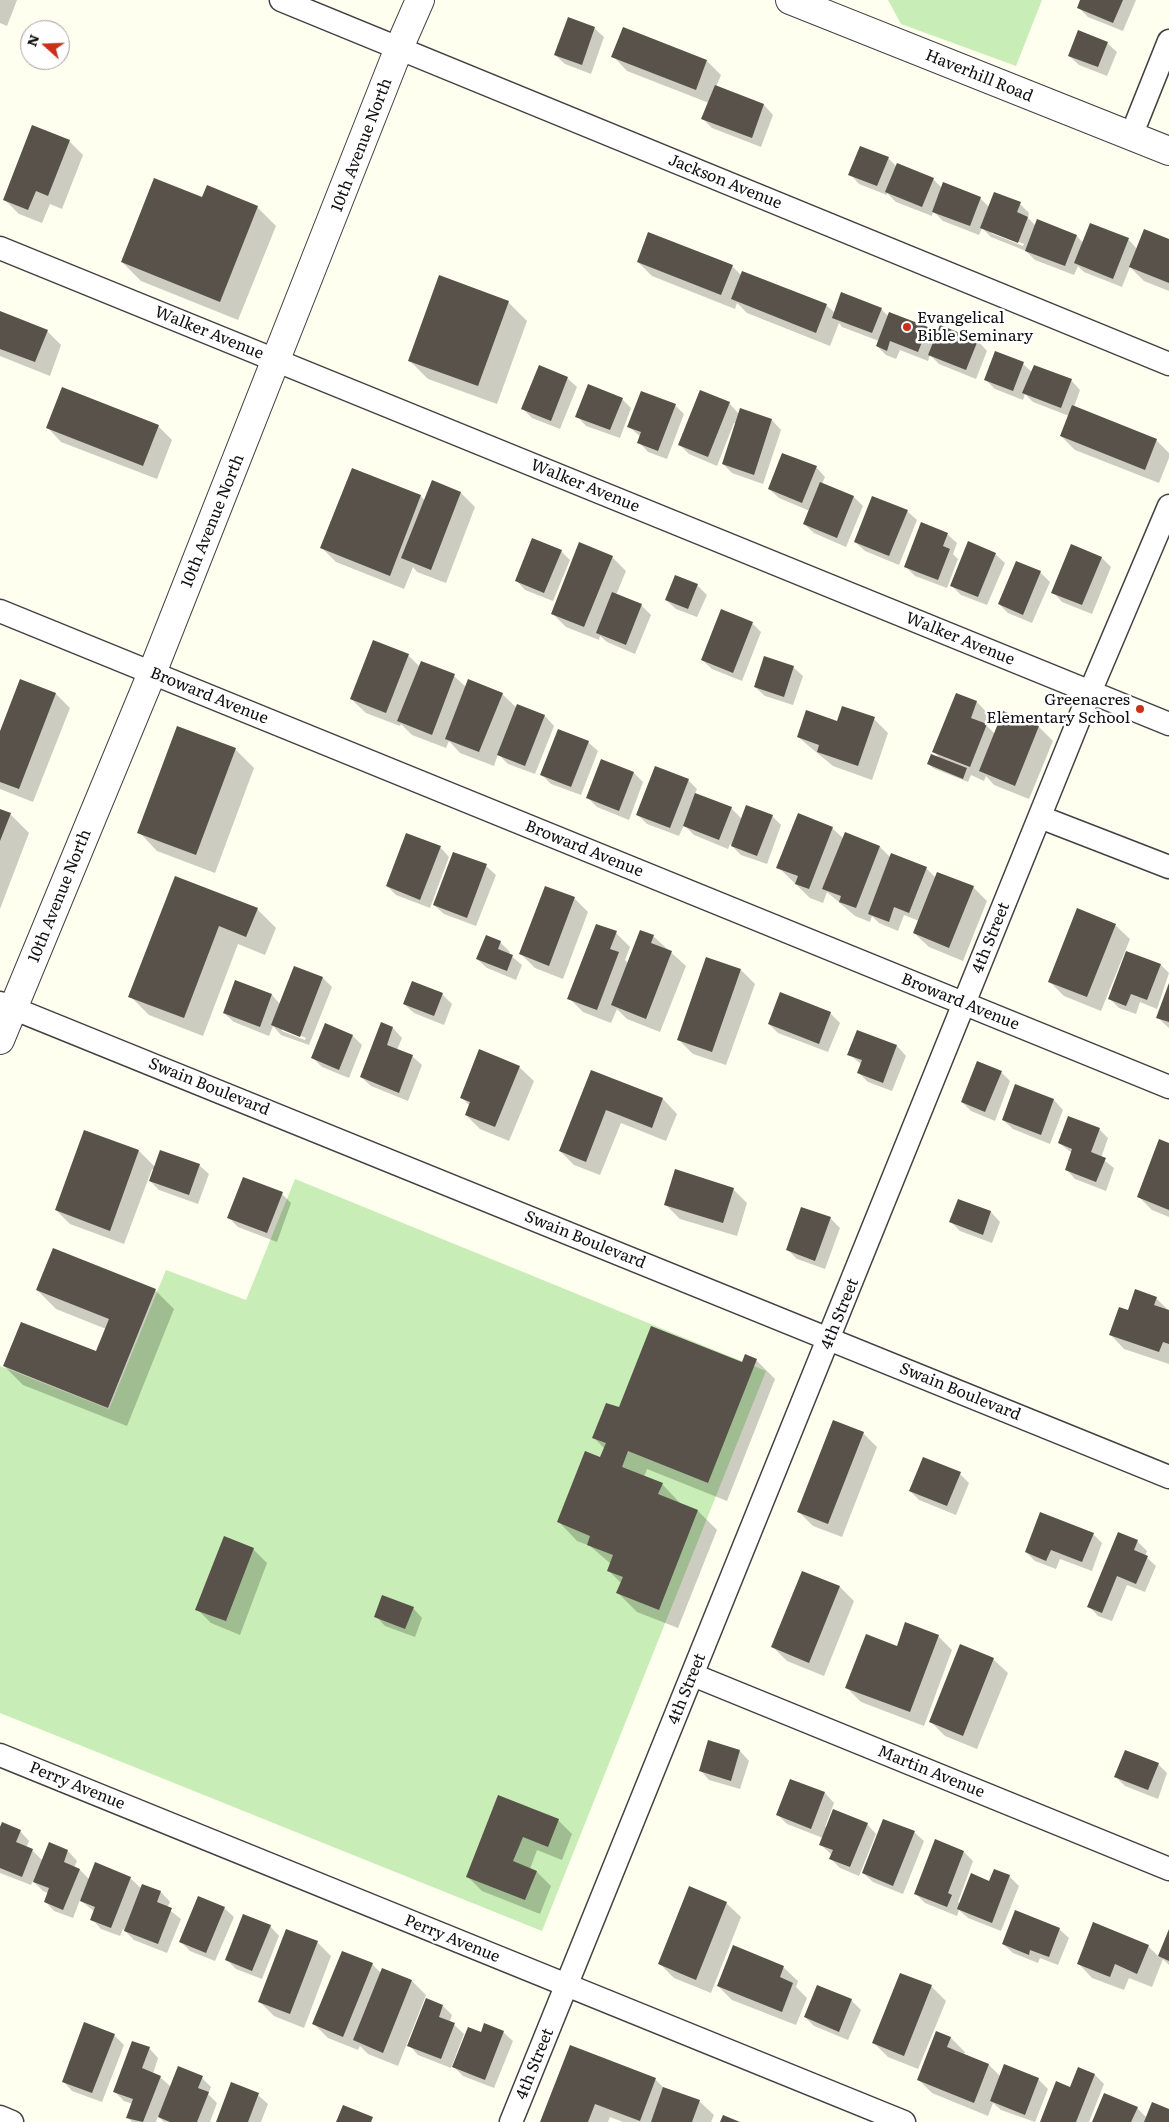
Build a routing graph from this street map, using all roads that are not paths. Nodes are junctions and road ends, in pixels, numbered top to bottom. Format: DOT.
graph roads {
  1 [pos="282,0"];
  2 [pos="420,0"];
  3 [pos="790,0"];
  4 [pos="1169,41"];
  5 [pos="400,48"];
  6 [pos="1131,136"];
  7 [pos="1169,151"];
  8 [pos="0,248"];
  9 [pos="277,361"];
  10 [pos="1169,364"];
  11 [pos="1169,506"];
  12 [pos="0,611"];
  13 [pos="152,673"];
  14 [pos="1090,692"];
  15 [pos="1169,724"];
  16 [pos="1040,817"];
  17 [pos="1169,867"];
  18 [pos="965,1004"];
  19 [pos="7,1005"];
  20 [pos="0,1040"];
  21 [pos="1169,1087"];
  22 [pos="830,1339"];
  23 [pos="1169,1477"];
  24 [pos="694,1675"];
  25 [pos="0,1755"];
  26 [pos="1169,1869"];
  27 [pos="567,1985"];
  28 [pos="0,2117"];
  29 [pos="12,2122"];
  30 [pos="511,2122"];
  31 [pos="904,2122"];
  1 -- 5 [label="street, Jackson Avenue"];
  2 -- 5 [label="street, 10th Avenue North"];
  3 -- 6 [label="street, Haverhill Road"];
  4 -- 6 [label="street"];
  5 -- 9 [label="street, 10th Avenue North"];
  5 -- 10 [label="street, Jackson Avenue"];
  6 -- 7 [label="street, Haverhill Road"];
  8 -- 9 [label="street, Walker Avenue"];
  9 -- 13 [label="street, 10th Avenue North"];
  9 -- 14 [label="street, Walker Avenue"];
  11 -- 14 [label="street, 4th Street"];
  12 -- 13 [label="street, Broward Avenue"];
  13 -- 18 [label="street, Broward Avenue"];
  13 -- 19 [label="street, 10th Avenue North"];
  14 -- 15 [label="street, Walker Avenue"];
  14 -- 16 [label="street, 4th Street"];
  16 -- 17 [label="street"];
  16 -- 18 [label="street, 4th Street"];
  18 -- 21 [label="street, Broward Avenue"];
  18 -- 22 [label="street, 4th Street"];
  19 -- 20 [label="street, 10th Avenue North"];
  19 -- 22 [label="street, Swain Boulevard"];
  22 -- 23 [label="street, Swain Boulevard"];
  22 -- 24 [label="street, 4th Street"];
  24 -- 26 [label="street, Martin Avenue"];
  24 -- 27 [label="street, 4th Street"];
  25 -- 27 [label="street, Perry Avenue"];
  27 -- 30 [label="street, 4th Street"];
  27 -- 31 [label="street, Perry Avenue"];
  28 -- 29 [label="street"];
}
